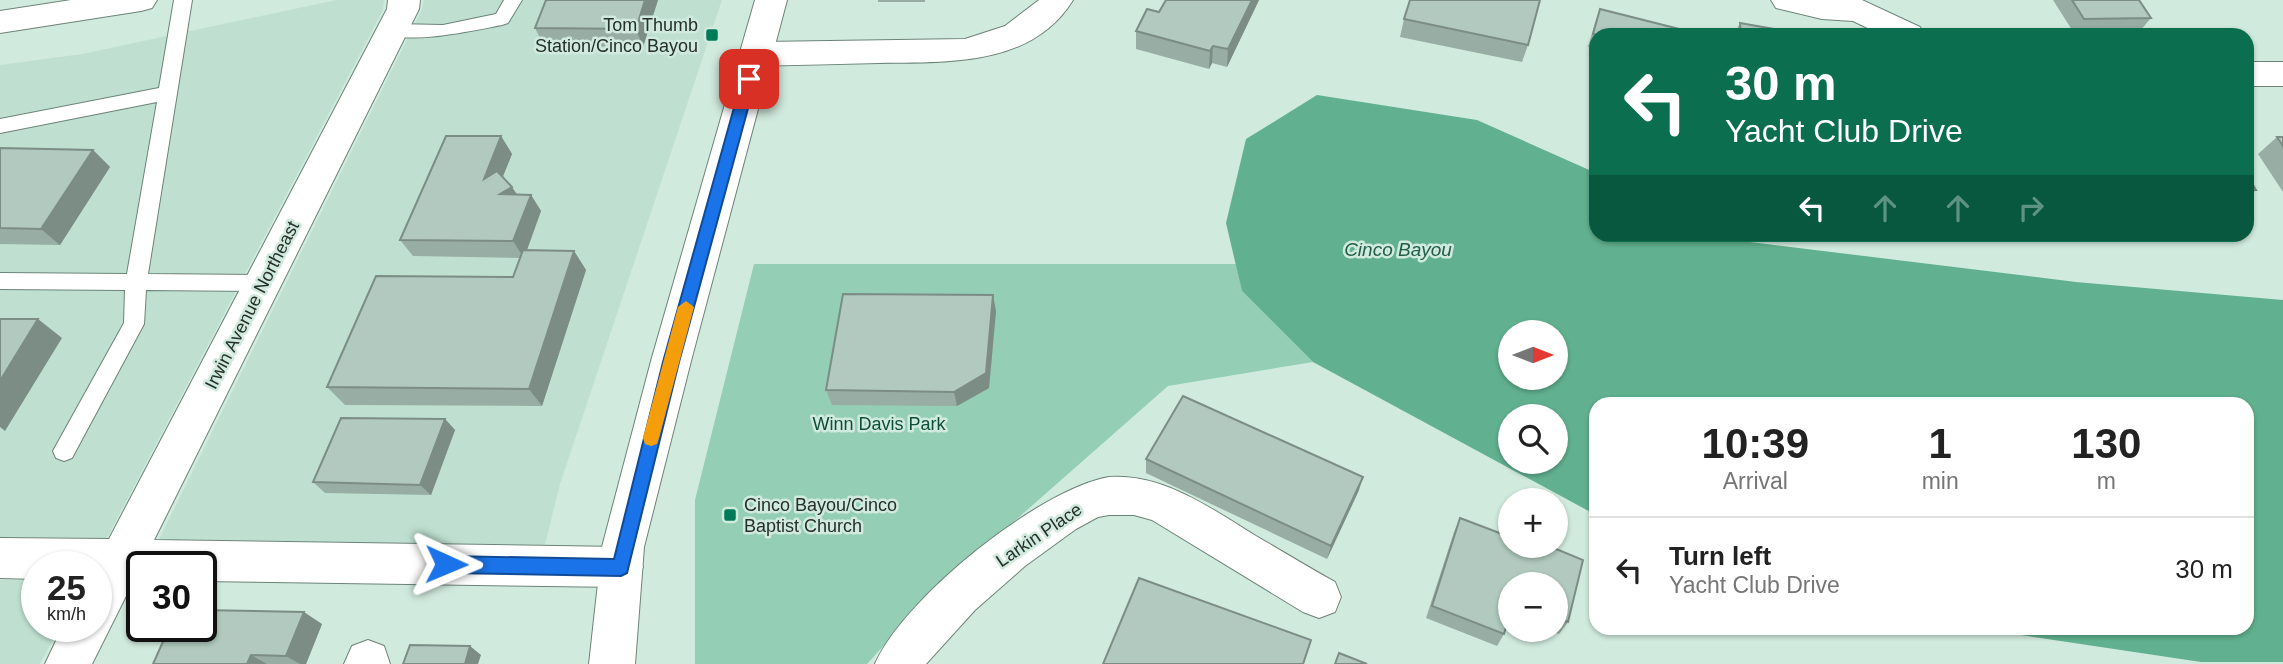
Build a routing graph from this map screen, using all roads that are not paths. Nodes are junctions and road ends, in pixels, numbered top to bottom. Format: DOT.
graph roads {
  1 [pos="141,0"];
  2 [pos="183,0"];
  3 [pos="513,0"];
  4 [pos="771,0"];
  5 [pos="1058,0"];
  6 [pos="1787,0"];
  7 [pos="1869,5"];
  8 [pos="398,15"];
  9 [pos="0,22"];
  10 [pos="1900,28"];
  11 [pos="756,54"];
  12 [pos="2254,74"];
  13 [pos="2283,75"];
  14 [pos="168,93"];
  15 [pos="0,126"];
  16 [pos="0,281"];
  17 [pos="136,282"];
  18 [pos="263,283"];
  19 [pos="64,451"];
  20 [pos="0,558"];
  21 [pos="122,559"];
  22 [pos="621,567"];
  23 [pos="112,578"];
  24 [pos="1319,597"];
  25 [pos="79,642"];
  26 [pos="68,664"];
  27 [pos="612,664"];
  28 [pos="898,664"];
  1 -- 9 [label="street"];
  2 -- 14 [label="lane"];
  3 -- 8 [label="lane"];
  4 -- 11 [label="street"];
  5 -- 11 [label="street"];
  6 -- 7 [label="street"];
  7 -- 10 [label="street"];
  8 -- 18 [label="street, Irwin Avenue Northeast"];
  11 -- 22 [label="street"];
  12 -- 13 [label="street"];
  14 -- 15 [label="lane"];
  14 -- 17 [label="lane"];
  16 -- 17 [label="lane"];
  17 -- 18 [label="lane"];
  17 -- 19 [label="lane"];
  18 -- 21 [label="street, Irwin Avenue Northeast"];
  20 -- 21 [label="street"];
  21 -- 22 [label="street"];
  21 -- 23 [label="street, Irwin Avenue Northeast"];
  22 -- 27 [label="street"];
  24 -- 28 [label="street, Larkin Place"];
  25 -- 26 [label="street"];
}
